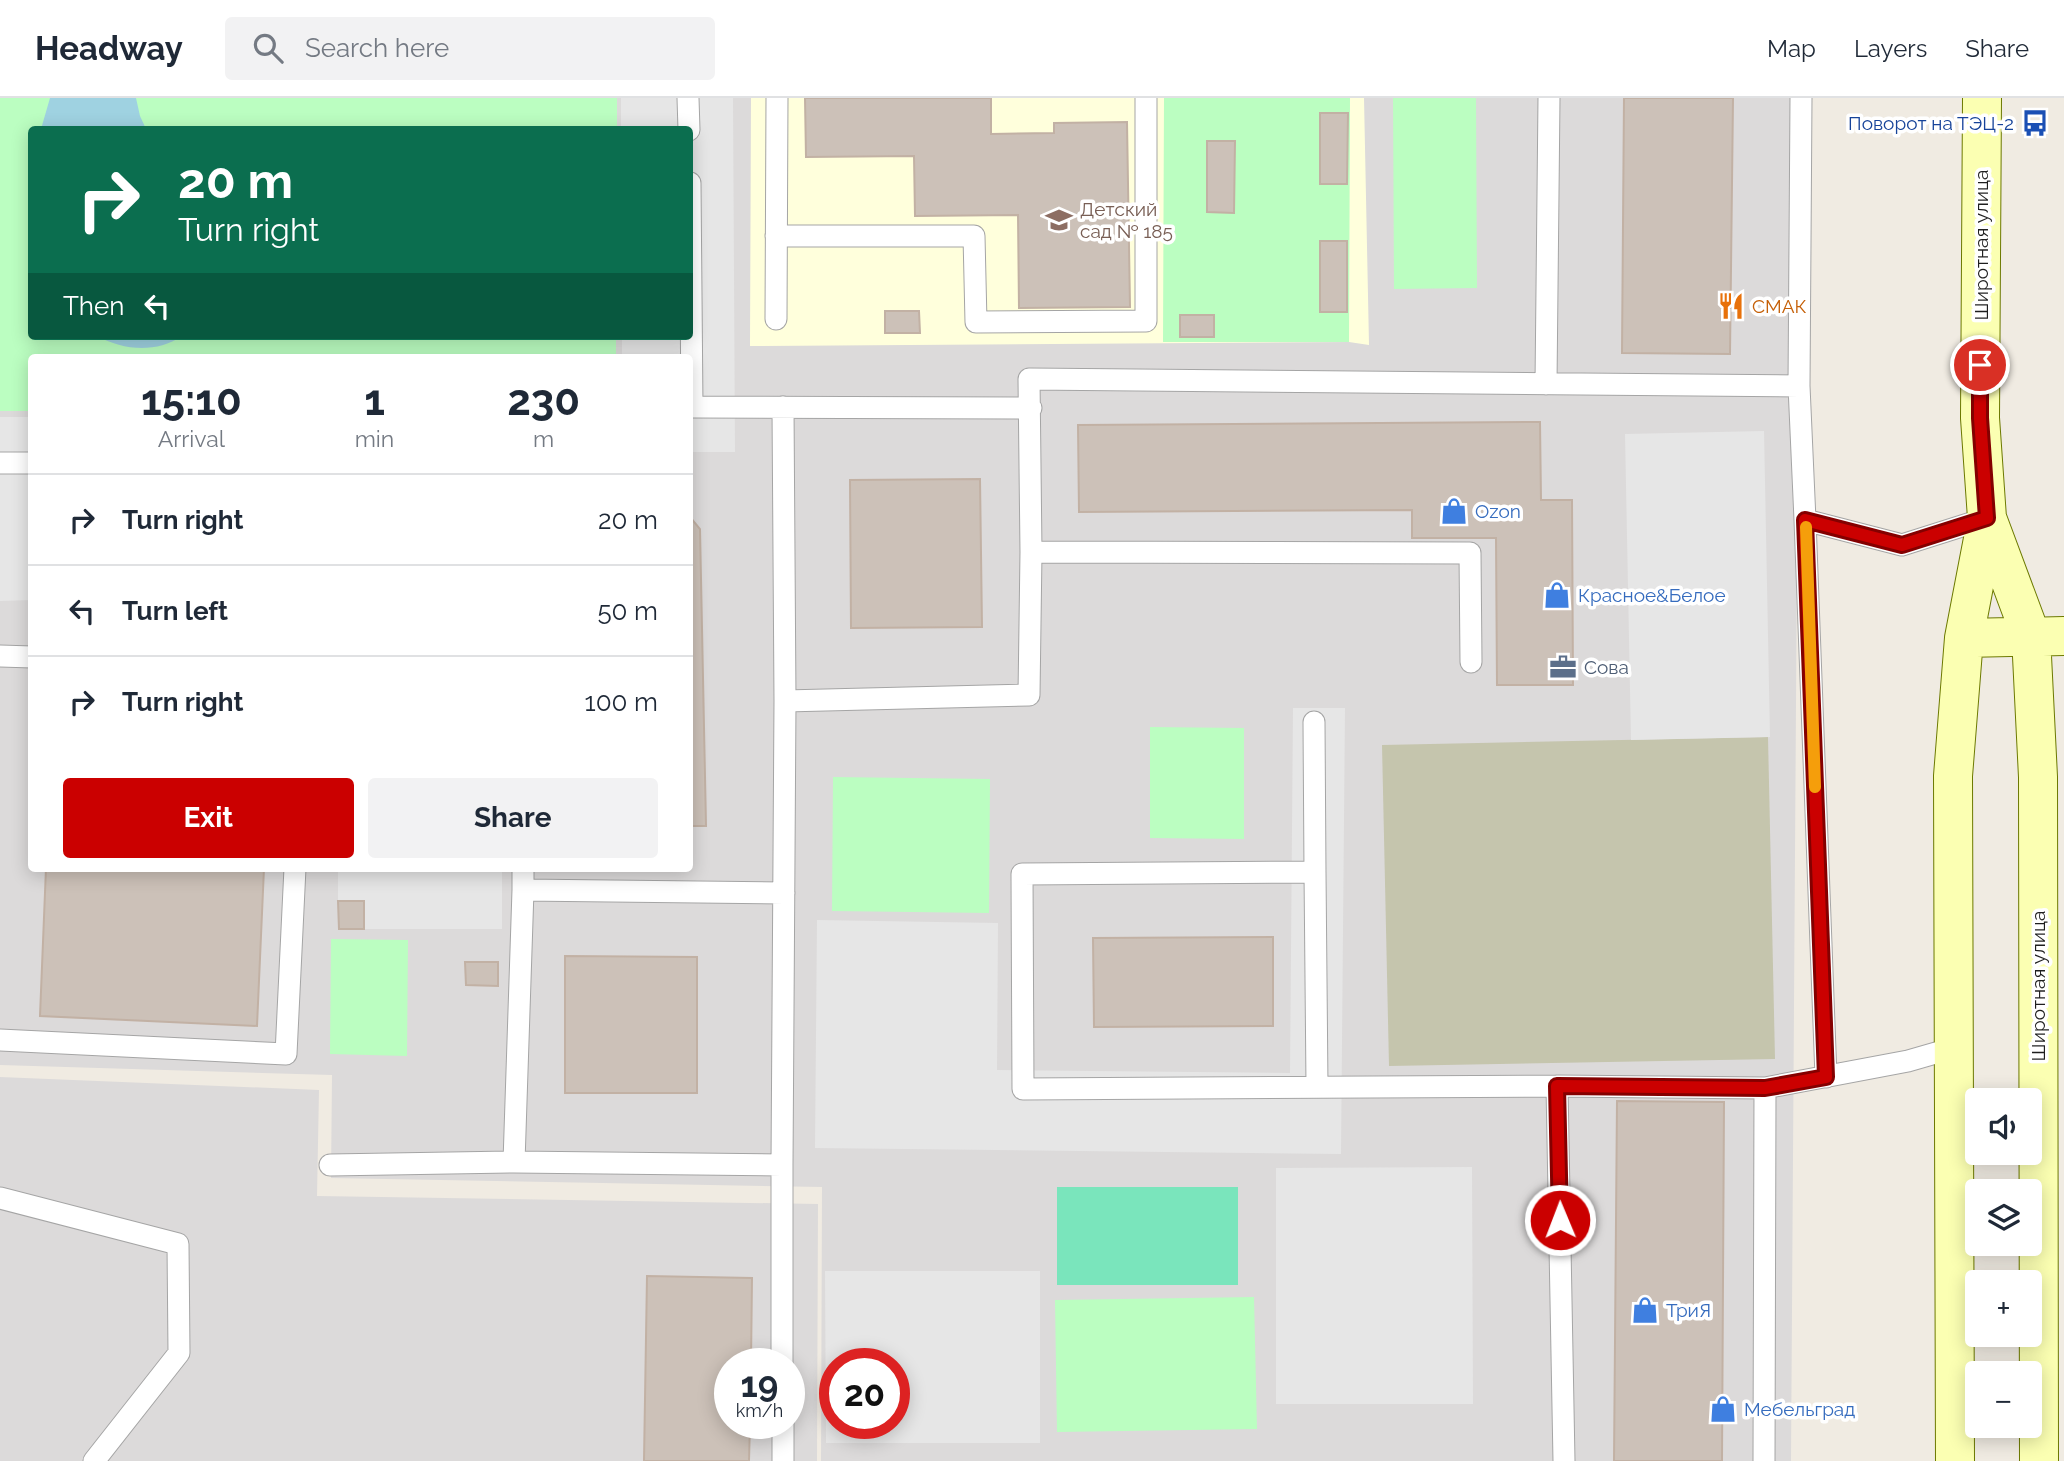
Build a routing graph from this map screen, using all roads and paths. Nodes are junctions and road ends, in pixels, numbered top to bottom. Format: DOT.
graph roads {
  1 [pos="688,98"];
  2 [pos="776,98"];
  3 [pos="1146,98"];
  4 [pos="1549,98"];
  5 [pos="1801,98"];
  6 [pos="1982,98"];
  7 [pos="689,126"];
  8 [pos="776,236"];
  9 [pos="776,319"];
  10 [pos="1546,384"];
  11 [pos="1799,386"];
  12 [pos="693,407"];
  13 [pos="783,407"];
  14 [pos="1031,408"];
  15 [pos="0,463"];
  16 [pos="28,463"];
  17 [pos="1987,518"];
  18 [pos="1805,520"];
  19 [pos="1031,552"];
  20 [pos="2047,636"];
  21 [pos="1964,638"];
  22 [pos="0,656"];
  23 [pos="28,657"];
  24 [pos="1471,662"];
  25 [pos="785,701"];
  26 [pos="1314,722"];
  27 [pos="295,872"];
  28 [pos="523,872"];
  29 [pos="1315,872"];
  30 [pos="523,891"];
  31 [pos="784,893"];
  32 [pos="0,1040"];
  33 [pos="1953,1048"];
  34 [pos="1826,1077"];
  35 [pos="1317,1086"];
  36 [pos="1557,1086"];
  37 [pos="1765,1088"];
  38 [pos="514,1161"];
  39 [pos="330,1165"];
  40 [pos="782,1165"];
  41 [pos="0,1198"];
  42 [pos="782,1348"];
  43 [pos="783,1439"];
  44 [pos="94,1461"];
  45 [pos="783,1461"];
  46 [pos="1564,1461"];
  47 [pos="1764,1461"];
  48 [pos="1955,1461"];
  49 [pos="2039,1461"];
  1 -- 7 [label="lane"];
  2 -- 8 [label="lane"];
  3 -- 8 [label="lane"];
  4 -- 10 [label="lane"];
  5 -- 11 [label="lane"];
  6 -- 17 [label="main road, Широтная улица"];
  8 -- 9 [label="lane"];
  10 -- 11 [label="lane"];
  10 -- 14 [label="lane"];
  11 -- 18 [label="lane"];
  12 -- 13 [label="lane"];
  13 -- 14 [label="lane"];
  13 -- 25 [label="lane"];
  14 -- 19 [label="lane"];
  15 -- 16 [label="lane"];
  17 -- 18 [label="lane"];
  17 -- 20 [label="main road, Широтная улица"];
  17 -- 21 [label="main road, Широтная улица"];
  18 -- 34 [label="lane"];
  19 -- 24 [label="lane"];
  19 -- 25 [label="lane"];
  20 -- 21 [label="main road"];
  20 -- 49 [label="main road, Широтная улица"];
  21 -- 33 [label="main road, Широтная улица"];
  22 -- 23 [label="lane"];
  25 -- 31 [label="lane"];
  26 -- 29 [label="lane"];
  27 -- 32 [label="lane"];
  28 -- 30 [label="lane"];
  29 -- 35 [label="lane"];
  29 -- 35 [label="lane"];
  30 -- 31 [label="lane"];
  30 -- 38 [label="lane"];
  31 -- 40 [label="lane"];
  33 -- 34 [label="lane"];
  33 -- 48 [label="main road, Широтная улица"];
  34 -- 37 [label="lane"];
  35 -- 36 [label="lane"];
  36 -- 37 [label="lane"];
  36 -- 46 [label="lane"];
  37 -- 47 [label="lane"];
  38 -- 39 [label="lane"];
  38 -- 40 [label="lane"];
  40 -- 42 [label="lane"];
  41 -- 44 [label="lane"];
  43 -- 45 [label="lane"];
}
